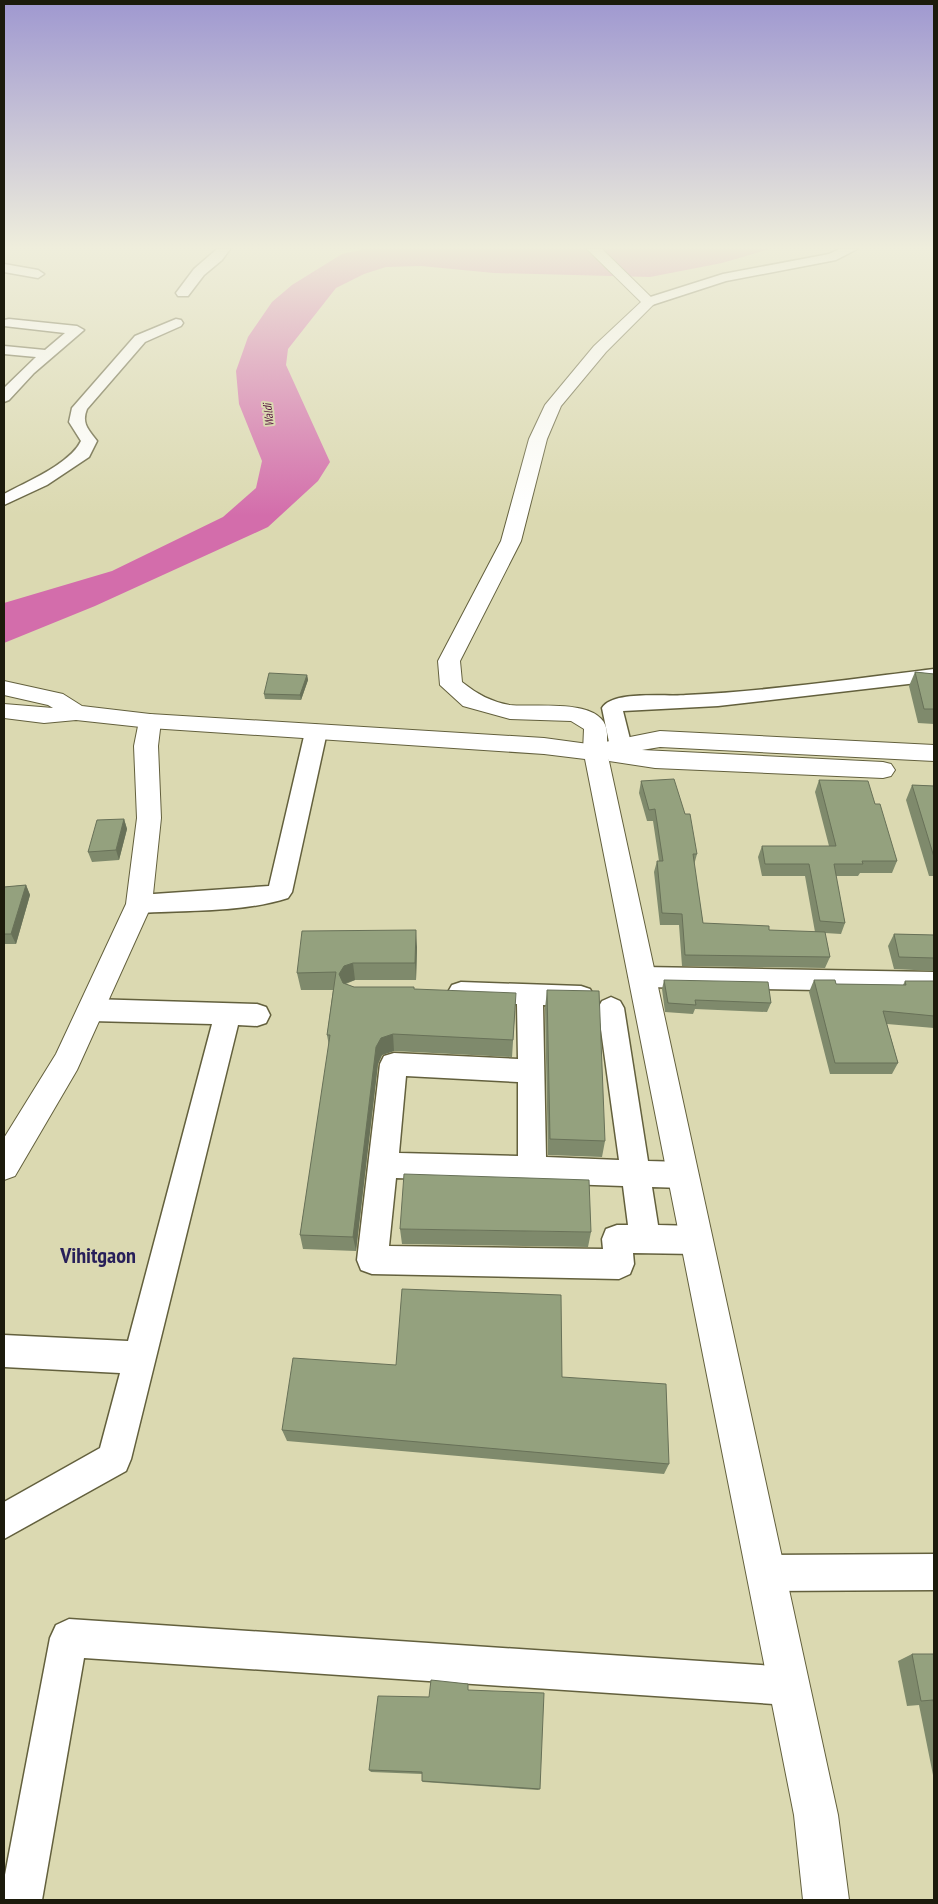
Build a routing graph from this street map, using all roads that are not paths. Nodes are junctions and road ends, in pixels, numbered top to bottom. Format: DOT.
graph roads {
  1 [pos="67,338"];
  2 [pos="143,338"];
  3 [pos="612,338"];
  4 [pos="4,350"];
  5 [pos="46,354"];
  6 [pos="12,370"];
  7 [pos="29,370"];
  8 [pos="4,397"];
  9 [pos="4,500"];
  10 [pos="934,675"];
  11 [pos="4,688"];
  12 [pos="4,711"];
  13 [pos="76,713"];
  14 [pos="150,721"];
  15 [pos="316,732"];
  16 [pos="608,749"];
  17 [pos="934,753"];
  18 [pos="934,772"];
  19 [pos="139,904"];
  20 [pos="642,977"];
  21 [pos="934,982"];
  22 [pos="433,992"];
  23 [pos="530,993"];
  24 [pos="91,1010"];
  25 [pos="228,1014"];
  26 [pos="257,1015"];
  27 [pos="532,1071"];
  28 [pos="4,1166"];
  29 [pos="383,1166"];
  30 [pos="532,1170"];
  31 [pos="635,1173"];
  32 [pos="683,1175"];
  33 [pos="645,1240"];
  34 [pos="696,1240"];
  35 [pos="4,1351"];
  36 [pos="140,1358"];
  37 [pos="4,1521"];
  38 [pos="934,1572"];
  39 [pos="766,1574"];
  40 [pos="789,1686"];
  41 [pos="21,1900"];
  42 [pos="826,1900"];
  1 -- 5 [label="street"];
  2 -- 9 [label="street"];
  3 -- 16 [label="main road"];
  4 -- 5 [label="street"];
  5 -- 7 [label="street"];
  6 -- 7 [label="street"];
  7 -- 8 [label="street"];
  10 -- 16 [label="street"];
  11 -- 13 [label="main road"];
  12 -- 13 [label="main road"];
  13 -- 14 [label="main road"];
  14 -- 15 [label="main road"];
  14 -- 19 [label="main road"];
  15 -- 16 [label="main road"];
  15 -- 19 [label="street"];
  16 -- 17 [label="main road"];
  16 -- 18 [label="main road"];
  16 -- 20 [label="main road"];
  19 -- 24 [label="main road"];
  20 -- 21 [label="street"];
  20 -- 32 [label="main road"];
  22 -- 23 [label="street"];
  23 -- 27 [label="street"];
  23 -- 31 [label="street"];
  24 -- 25 [label="street"];
  24 -- 28 [label="main road"];
  25 -- 26 [label="street"];
  25 -- 36 [label="street"];
  27 -- 29 [label="street"];
  27 -- 30 [label="street"];
  29 -- 30 [label="street"];
  29 -- 33 [label="street"];
  30 -- 31 [label="street"];
  31 -- 32 [label="street"];
  31 -- 33 [label="street"];
  32 -- 34 [label="main road"];
  33 -- 34 [label="street"];
  34 -- 39 [label="main road"];
  35 -- 36 [label="street"];
  36 -- 37 [label="street"];
  38 -- 39 [label="street"];
  39 -- 40 [label="main road"];
  40 -- 41 [label="street"];
  40 -- 42 [label="main road"];
}
